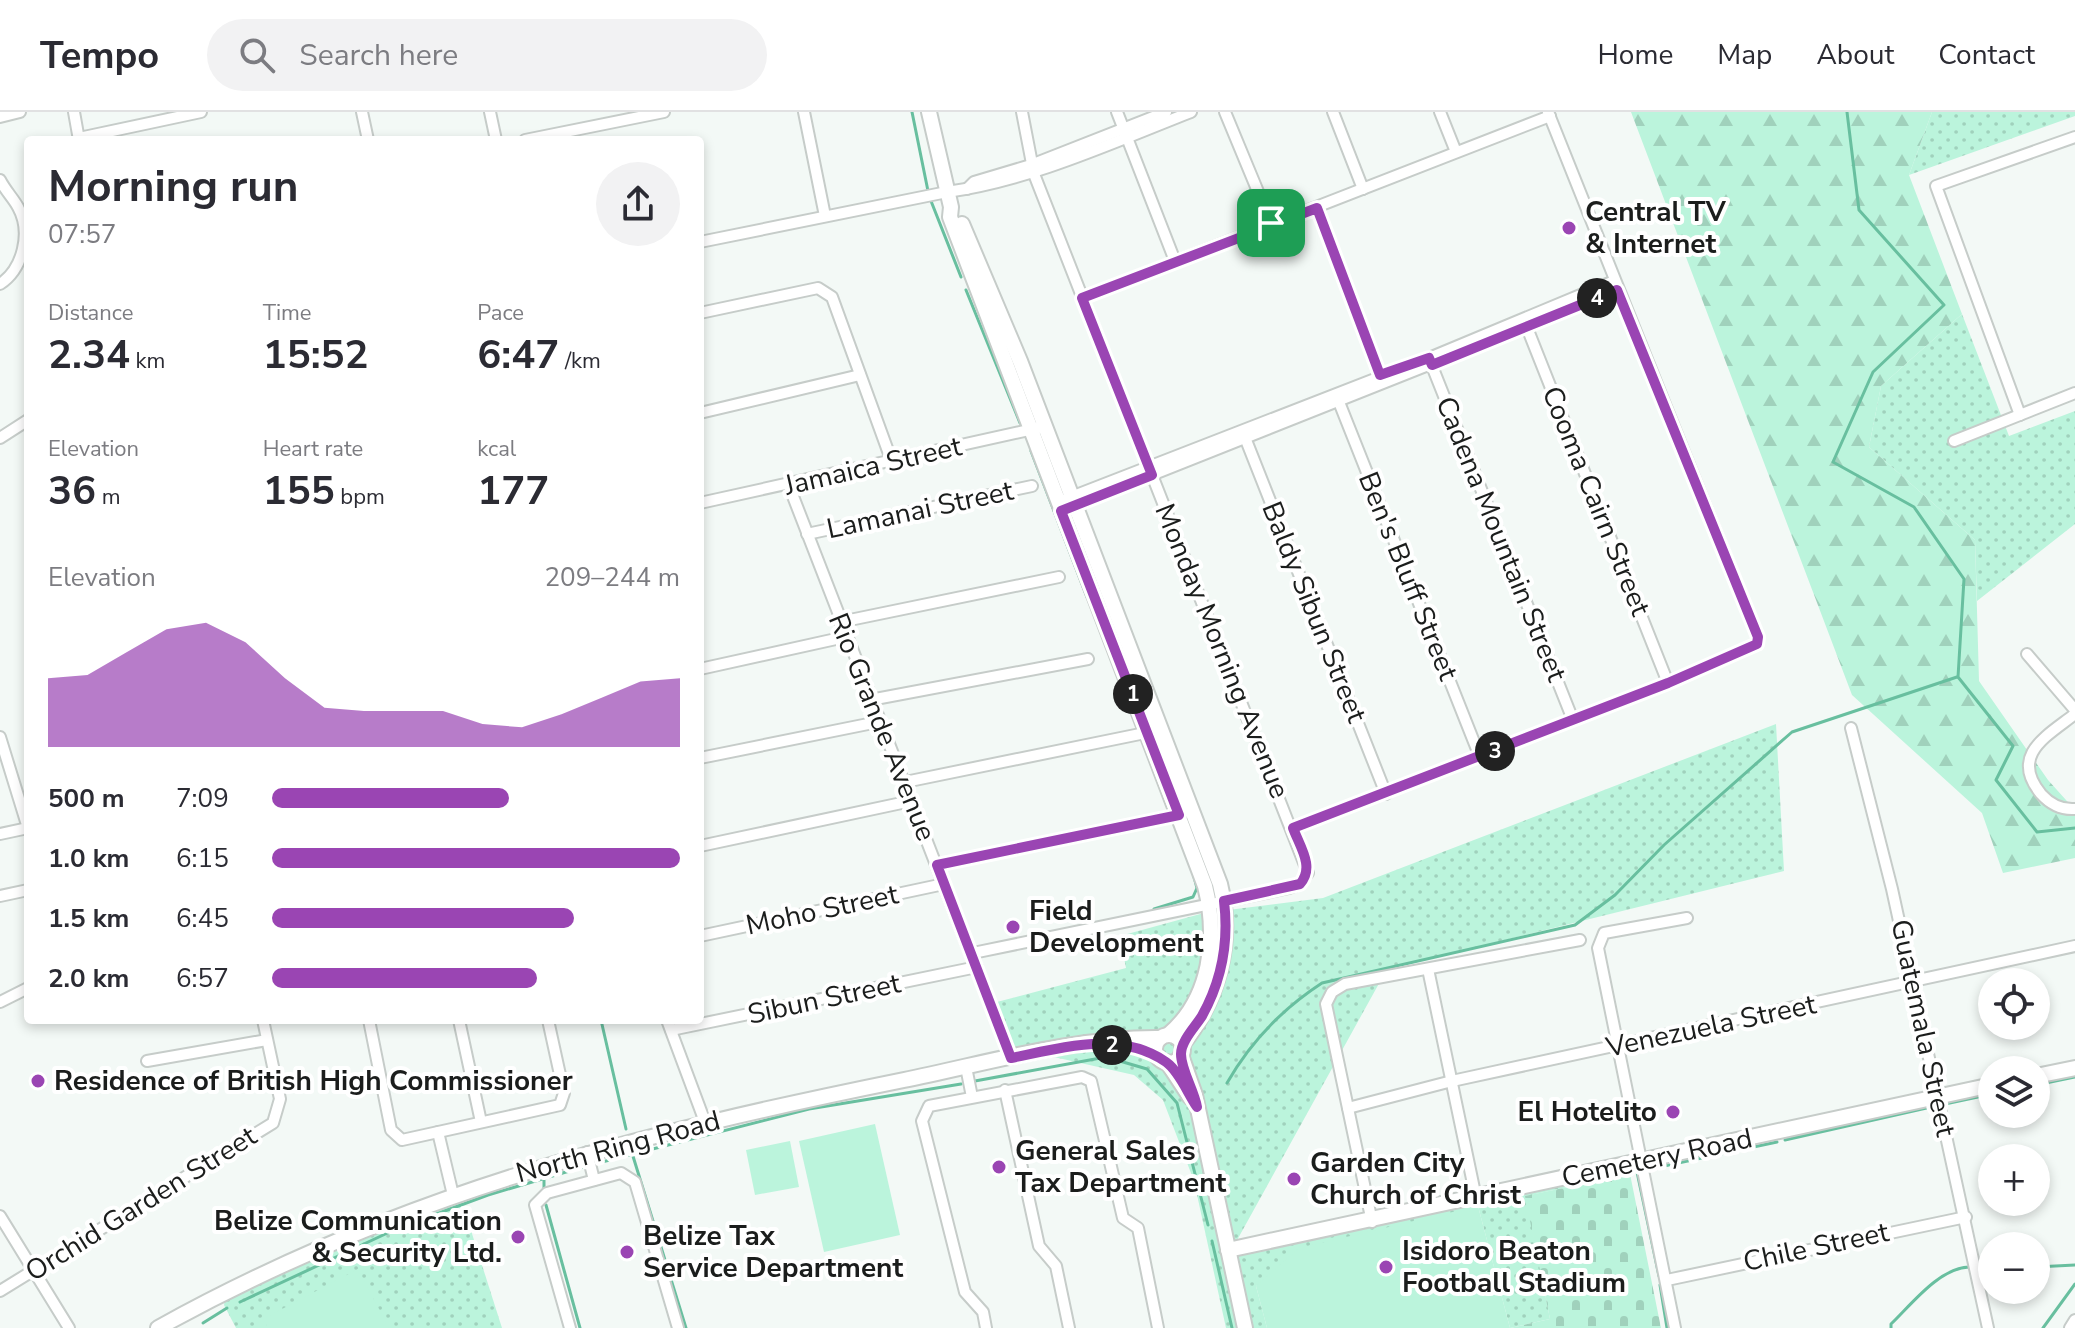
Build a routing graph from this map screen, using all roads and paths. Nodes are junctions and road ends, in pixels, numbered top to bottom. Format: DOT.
graph roads {
  1 [pos="20,112"];
  2 [pos="74,112"];
  3 [pos="201,112"];
  4 [pos="362,112"];
  5 [pos="490,112"];
  6 [pos="664,112"];
  7 [pos="804,112"];
  8 [pos="929,112"];
  9 [pos="1022,112"];
  10 [pos="1117,112"];
  11 [pos="1166,112"];
  12 [pos="1191,112"];
  13 [pos="1225,112"];
  14 [pos="1333,112"];
  15 [pos="1440,112"];
  16 [pos="1549,114"];
  17 [pos="0,117"];
  18 [pos="1124,133"];
  19 [pos="78,136"];
  20 [pos="93,136"];
  21 [pos="367,136"];
  22 [pos="495,136"];
  23 [pos="545,136"];
  24 [pos="2075,137"];
  25 [pos="1456,152"];
  26 [pos="1032,170"];
  27 [pos="0,180"];
  28 [pos="1363,189"];
  29 [pos="947,192"];
  30 [pos="1317,208"];
  31 [pos="825,216"];
  32 [pos="1271,223"];
  33 [pos="704,241"];
  34 [pos="1175,261"];
  35 [pos="0,284"];
  36 [pos="1616,285"];
  37 [pos="1082,298"];
  38 [pos="704,312"];
  39 [pos="1525,322"];
  40 [pos="1431,361"];
  41 [pos="860,375"];
  42 [pos="1382,379"];
  43 [pos="2075,393"];
  44 [pos="1337,398"];
  45 [pos="704,412"];
  46 [pos="2020,415"];
  47 [pos="24,423"];
  48 [pos="1038,428"];
  49 [pos="1244,434"];
  50 [pos="0,438"];
  51 [pos="1954,441"];
  52 [pos="892,462"];
  53 [pos="1150,471"];
  54 [pos="789,486"];
  55 [pos="1032,486"];
  56 [pos="704,502"];
  57 [pos="1066,504"];
  58 [pos="807,534"];
  59 [pos="1059,577"];
  60 [pos="840,622"];
  61 [pos="845,637"];
  62 [pos="2027,654"];
  63 [pos="1088,659"];
  64 [pos="704,668"];
  65 [pos="1131,668"];
  66 [pos="1668,683"];
  67 [pos="870,700"];
  68 [pos="2075,712"];
  69 [pos="1573,720"];
  70 [pos="878,722"];
  71 [pos="1851,728"];
  72 [pos="1145,733"];
  73 [pos="0,737"];
  74 [pos="704,757"];
  75 [pos="1480,757"];
  76 [pos="905,782"];
  77 [pos="1386,794"];
  78 [pos="911,801"];
  79 [pos="2075,809"];
  80 [pos="24,815"];
  81 [pos="1179,815"];
  82 [pos="1293,828"];
  83 [pos="24,829"];
  84 [pos="0,834"];
  85 [pos="704,845"];
  86 [pos="937,865"];
  87 [pos="944,884"];
  88 [pos="24,891"];
  89 [pos="0,896"];
  90 [pos="1217,902"];
  91 [pos="1687,918"];
  92 [pos="704,935"];
  93 [pos="1580,940"];
  94 [pos="2075,946"];
  95 [pos="973,953"];
  96 [pos="977,967"];
  97 [pos="1428,969"];
  98 [pos="1212,976"];
  99 [pos="1913,984"];
  100 [pos="24,990"];
  101 [pos="0,1002"];
  102 [pos="704,1018"];
  103 [pos="264,1024"];
  104 [pos="370,1024"];
  105 [pos="460,1024"];
  106 [pos="549,1024"];
  107 [pos="669,1025"];
  108 [pos="1164,1037"];
  109 [pos="267,1040"];
  110 [pos="1103,1042"];
  111 [pos="1618,1046"];
  112 [pos="1171,1054"];
  113 [pos="1011,1058"];
  114 [pos="147,1061"];
  115 [pos="966,1067"];
  116 [pos="2075,1068"];
  117 [pos="2050,1073"];
  118 [pos="1452,1081"];
  119 [pos="1978,1088"];
  120 [pos="1005,1090"];
  121 [pos="972,1097"];
  122 [pos="1936,1097"];
  123 [pos="1348,1108"];
  124 [pos="481,1122"];
  125 [pos="705,1122"];
  126 [pos="438,1132"];
  127 [pos="587,1152"];
  128 [pos="1642,1161"];
  129 [pos="594,1180"];
  130 [pos="453,1195"];
  131 [pos="1476,1198"];
  132 [pos="0,1216"];
  133 [pos="1966,1217"];
  134 [pos="1372,1222"];
  135 [pos="1228,1250"];
  136 [pos="33,1271"];
  137 [pos="1667,1280"];
  138 [pos="0,1291"];
  139 [pos="2075,1320"];
  140 [pos="69,1328"];
  141 [pos="158,1328"];
  142 [pos="570,1328"];
  143 [pos="678,1328"];
  144 [pos="986,1328"];
  145 [pos="1069,1328"];
  146 [pos="1158,1328"];
  147 [pos="1245,1328"];
  148 [pos="1675,1328"];
  149 [pos="1988,1328"];
  150 [pos="2070,1328"];
  1 -- 17 [label="street"];
  2 -- 19 [label="street"];
  3 -- 20 [label="street"];
  4 -- 21 [label="street"];
  5 -- 22 [label="street"];
  6 -- 23 [label="street"];
  7 -- 31 [label="street"];
  8 -- 29 [label="main road"];
  9 -- 26 [label="street, Monday Morning Avenue"];
  10 -- 18 [label="street"];
  11 -- 18 [label="street"];
  12 -- 18 [label="street"];
  13 -- 32 [label="street"];
  14 -- 28 [label="street"];
  15 -- 25 [label="street"];
  16 -- 25 [label="street"];
  16 -- 36 [label="street"];
  18 -- 26 [label="street"];
  18 -- 34 [label="street"];
  24 -- 46 [label="street"];
  25 -- 28 [label="street"];
  26 -- 29 [label="street"];
  26 -- 37 [label="street, Monday Morning Avenue"];
  27 -- 35 [label="street"];
  28 -- 30 [label="street"];
  29 -- 31 [label="street"];
  29 -- 48 [label="main road"];
  30 -- 32 [label="street"];
  30 -- 42 [label="street"];
  31 -- 33 [label="street"];
  32 -- 34 [label="street"];
  34 -- 37 [label="street"];
  36 -- 39 [label="street"];
  36 -- 66 [label="street"];
  37 -- 53 [label="street, Monday Morning Avenue"];
  38 -- 41 [label="street"];
  39 -- 40 [label="street"];
  39 -- 66 [label="street, Cooma Cairn Street"];
  40 -- 42 [label="street"];
  40 -- 69 [label="street, Cadena Mountain Street"];
  41 -- 45 [label="street"];
  41 -- 52 [label="street"];
  42 -- 44 [label="street"];
  43 -- 46 [label="street"];
  44 -- 49 [label="street"];
  44 -- 75 [label="street, Ben's Bluff Street"];
  46 -- 51 [label="street"];
  47 -- 50 [label="street"];
  48 -- 52 [label="street, Jamaica Street"];
  48 -- 57 [label="main road"];
  49 -- 53 [label="street"];
  49 -- 77 [label="street, Baldy Sibun Street"];
  52 -- 54 [label="street, Jamaica Street"];
  53 -- 57 [label="street"];
  53 -- 82 [label="street, Monday Morning Avenue"];
  54 -- 56 [label="street, Jamaica Street"];
  54 -- 58 [label="street, Rio Grande Avenue"];
  55 -- 58 [label="street, Lamanai Street"];
  57 -- 65 [label="main road"];
  58 -- 60 [label="street, Rio Grande Avenue"];
  59 -- 60 [label="street"];
  60 -- 61 [label="street, Rio Grande Avenue"];
  61 -- 64 [label="street"];
  61 -- 67 [label="street, Rio Grande Avenue"];
  62 -- 68 [label="street"];
  63 -- 67 [label="street"];
  65 -- 81 [label="main road"];
  65 -- 90 [label="main road"];
  66 -- 69 [label="street"];
  67 -- 70 [label="street, Rio Grande Avenue"];
  68 -- 79 [label="street"];
  69 -- 75 [label="street"];
  70 -- 74 [label="street"];
  70 -- 76 [label="street, Rio Grande Avenue"];
  71 -- 99 [label="street, Guatemala Street"];
  72 -- 76 [label="street"];
  73 -- 80 [label="street"];
  75 -- 77 [label="street"];
  76 -- 78 [label="street, Rio Grande Avenue"];
  77 -- 82 [label="street"];
  78 -- 85 [label="street"];
  78 -- 86 [label="street, Rio Grande Avenue"];
  81 -- 86 [label="street"];
  81 -- 90 [label="main road"];
  82 -- 90 [label="street, Monday Morning Avenue"];
  83 -- 84 [label="street"];
  86 -- 87 [label="street, Rio Grande Avenue"];
  87 -- 92 [label="street, Moho Street"];
  87 -- 95 [label="street, Rio Grande Avenue"];
  88 -- 89 [label="street"];
  90 -- 95 [label="street"];
  90 -- 98 [label="main road"];
  91 -- 111 [label="street"];
  93 -- 97 [label="street"];
  94 -- 99 [label="street, Venezuela Street"];
  95 -- 96 [label="street, Rio Grande Avenue"];
  96 -- 102 [label="street, Sibun Street"];
  96 -- 113 [label="street, Rio Grande Avenue"];
  97 -- 118 [label="street"];
  97 -- 123 [label="street"];
  98 -- 108 [label="main road"];
  98 -- 112 [label="main road"];
  99 -- 111 [label="street, Venezuela Street"];
  99 -- 122 [label="street, Guatemala Street"];
  100 -- 101 [label="street"];
  103 -- 109 [label="street, Orchid Garden Street"];
  104 -- 126 [label="street"];
  105 -- 124 [label="street"];
  106 -- 124 [label="street"];
  107 -- 125 [label="street"];
  108 -- 110 [label="main road, North Ring Road"];
  108 -- 112 [label="main road"];
  108 -- 112 [label="main road"];
  109 -- 114 [label="street"];
  109 -- 136 [label="street, Orchid Garden Street"];
  110 -- 112 [label="main road, North Ring Road"];
  110 -- 113 [label="main road, North Ring Road"];
  111 -- 118 [label="street, Venezuela Street"];
  111 -- 128 [label="street"];
  112 -- 135 [label="main road"];
  113 -- 115 [label="main road, North Ring Road"];
  115 -- 121 [label="street"];
  115 -- 125 [label="main road, North Ring Road"];
  116 -- 117 [label="main road"];
  118 -- 123 [label="street, Venezuela Street"];
  118 -- 131 [label="street"];
  119 -- 122 [label="main road, Cemetery Road"];
  120 -- 121 [label="street"];
  120 -- 145 [label="street"];
  120 -- 146 [label="street"];
  121 -- 144 [label="street"];
  122 -- 128 [label="main road, Cemetery Road"];
  122 -- 133 [label="street, Guatemala Street"];
  123 -- 134 [label="street"];
  124 -- 126 [label="street"];
  125 -- 127 [label="main road, North Ring Road"];
  126 -- 130 [label="street"];
  127 -- 129 [label="street"];
  127 -- 130 [label="main road, North Ring Road"];
  128 -- 131 [label="main road, Cemetery Road"];
  128 -- 137 [label="street"];
  129 -- 142 [label="street"];
  129 -- 143 [label="street"];
  130 -- 141 [label="main road, North Ring Road"];
  131 -- 134 [label="main road, Cemetery Road"];
  132 -- 136 [label="street"];
  133 -- 137 [label="street, Chile Street"];
  133 -- 149 [label="street, Guatemala Street"];
  134 -- 135 [label="main road, Cemetery Road"];
  135 -- 147 [label="main road"];
  136 -- 138 [label="street, Orchid Garden Street"];
  136 -- 140 [label="street"];
  137 -- 148 [label="street"];
  139 -- 150 [label="street"];
}
